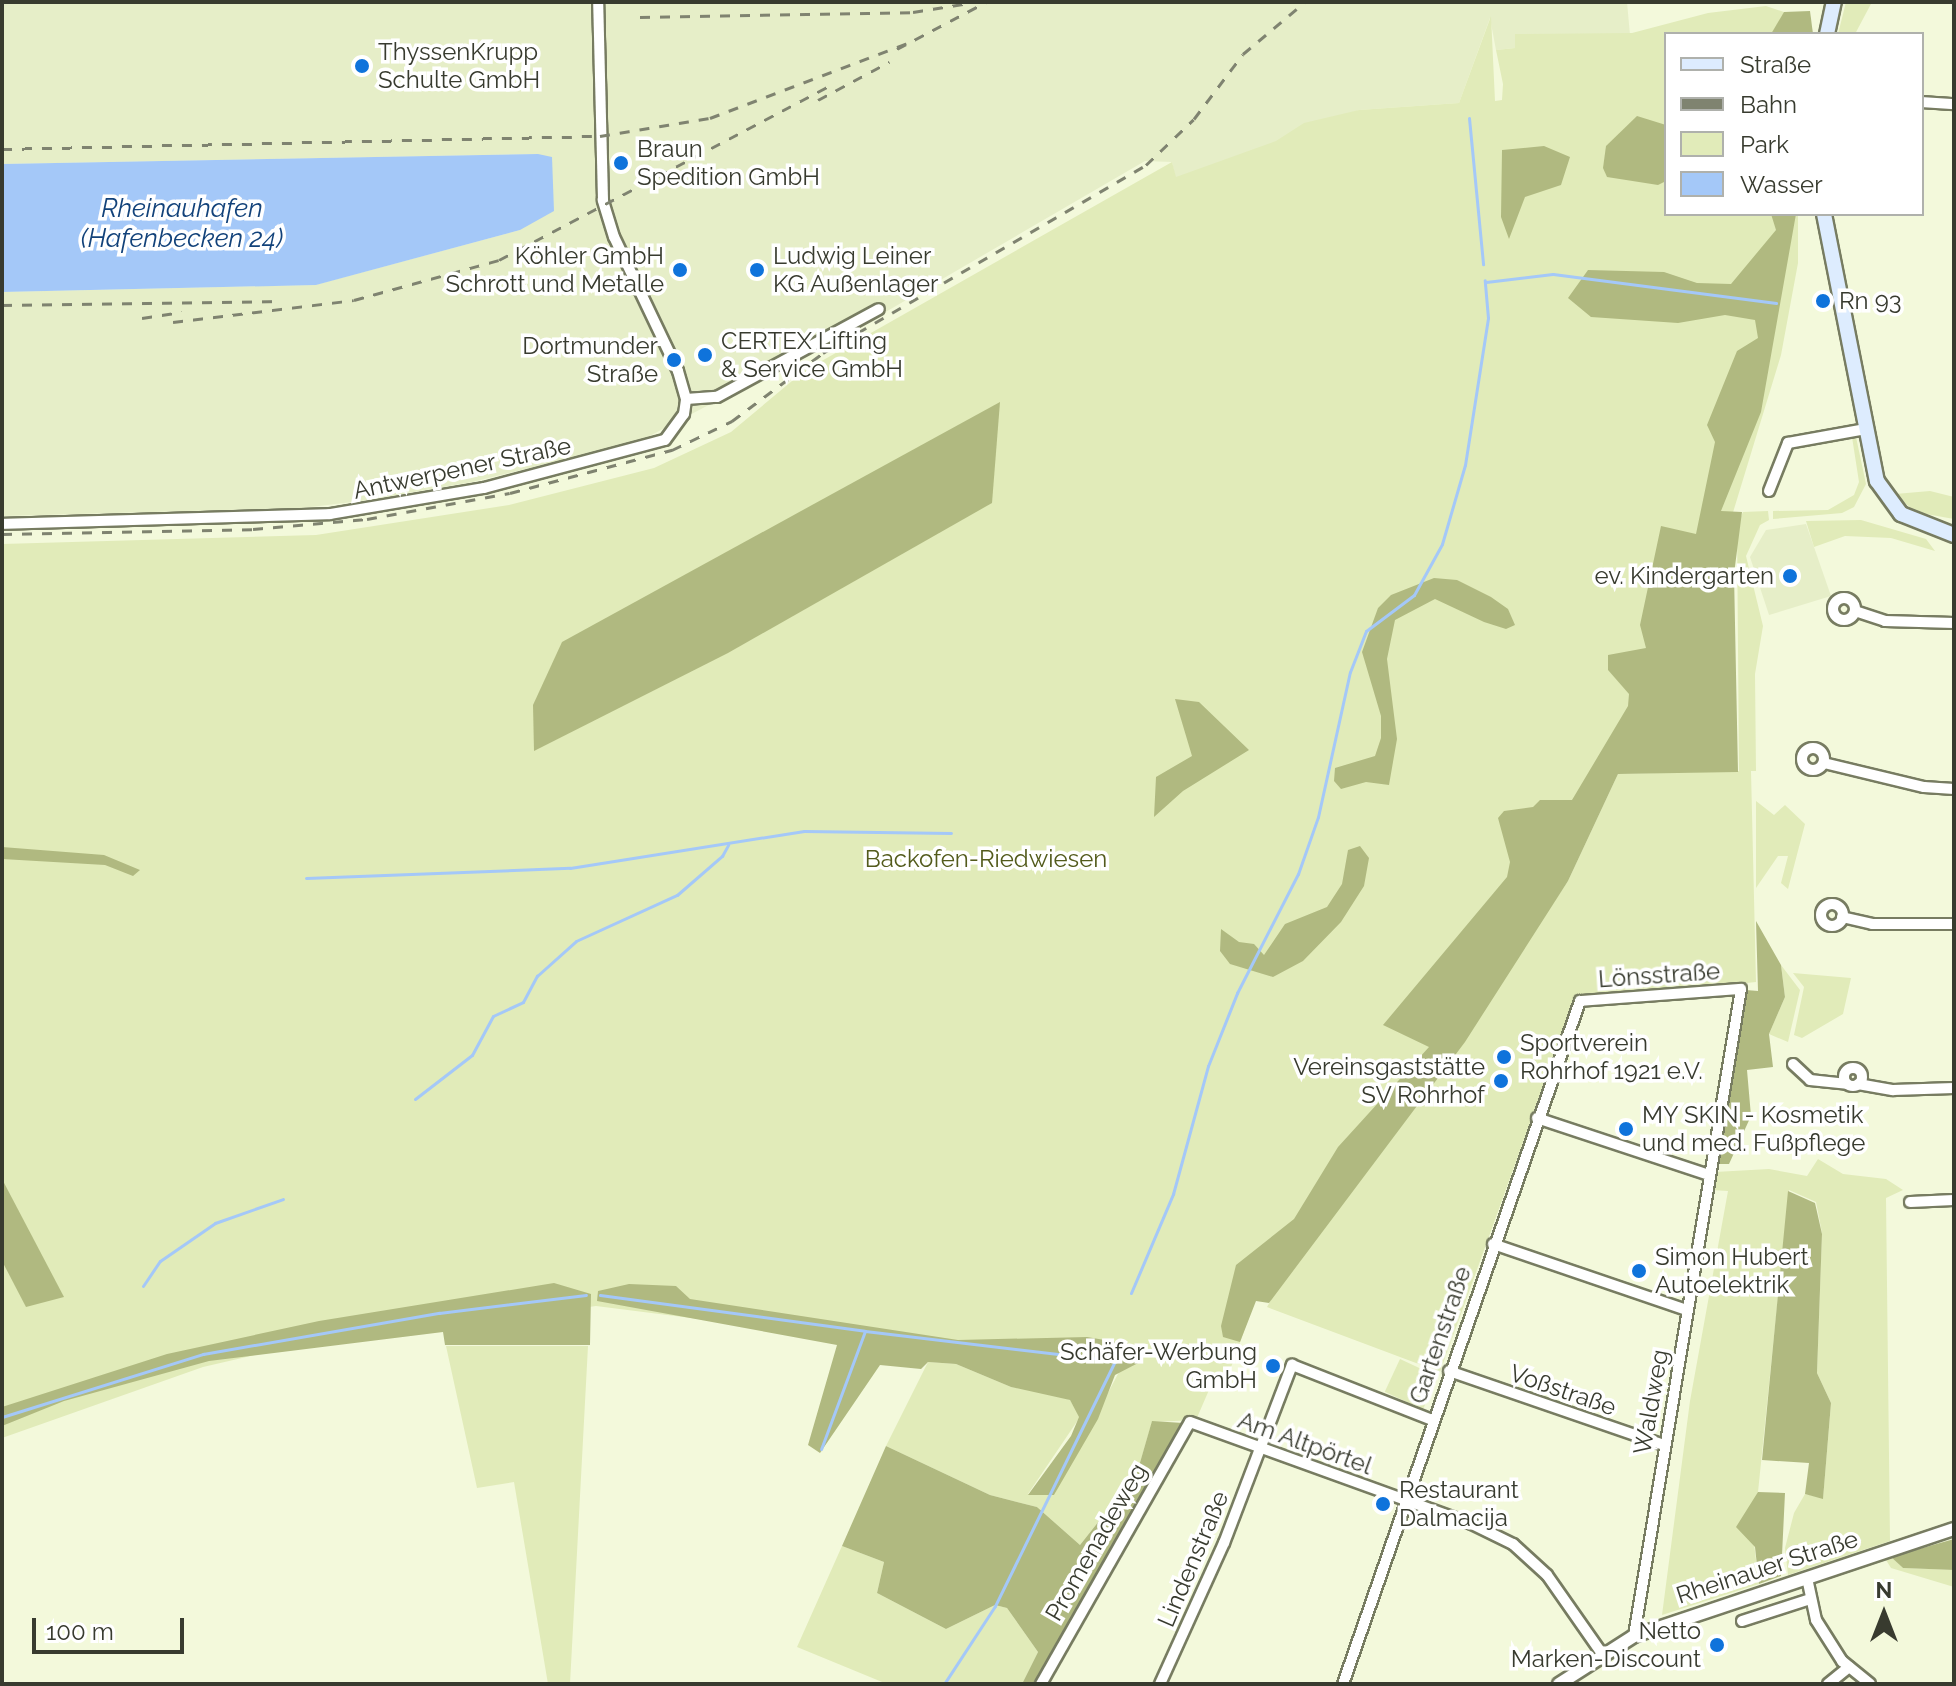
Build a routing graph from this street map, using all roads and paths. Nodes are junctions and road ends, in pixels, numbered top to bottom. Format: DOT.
graph roads {
  1 [pos="598,2"];
  2 [pos="1834,2"];
  3 [pos="1827,32"];
  4 [pos="1924,102"];
  5 [pos="1954,104"];
  6 [pos="1824,216"];
  7 [pos="879,309"];
  8 [pos="686,399"];
  9 [pos="1866,429"];
  10 [pos="1769,491"];
  11 [pos="2,524"];
  12 [pos="1954,535"];
  13 [pos="1855,611"];
  14 [pos="1954,623"];
  15 [pos="1824,763"];
  16 [pos="1954,789"];
  17 [pos="1842,917"];
  18 [pos="1954,924"];
  19 [pos="1741,989"];
  20 [pos="1580,1001"];
  21 [pos="1793,1064"];
  22 [pos="1954,1088"];
  23 [pos="1537,1118"];
  24 [pos="1709,1175"];
  25 [pos="1954,1200"];
  26 [pos="1910,1202"];
  27 [pos="1493,1244"];
  28 [pos="1687,1310"];
  29 [pos="1449,1371"];
  30 [pos="1432,1420"];
  31 [pos="1190,1422"];
  32 [pos="1664,1445"];
  33 [pos="1262,1448"];
  34 [pos="1406,1502"];
  35 [pos="1954,1529"];
  36 [pos="1807,1578"];
  37 [pos="1810,1599"];
  38 [pos="1742,1621"];
  39 [pos="1634,1636"];
  40 [pos="1603,1655"];
  41 [pos="1849,1667"];
  42 [pos="1041,1684"];
  43 [pos="1160,1684"];
  44 [pos="1343,1684"];
  45 [pos="1559,1684"];
  46 [pos="1828,1684"];
  47 [pos="1870,1684"];
  1 -- 8 [label="street"];
  2 -- 3 [label="main road"];
  4 -- 5 [label="street"];
  6 -- 9 [label="main road"];
  7 -- 8 [label="street"];
  8 -- 11 [label="street, Antwerpener Straße"];
  9 -- 10 [label="street"];
  9 -- 12 [label="main road"];
  13 -- 14 [label="street"];
  15 -- 16 [label="street"];
  17 -- 18 [label="street"];
  19 -- 20 [label="street, Lönsstraße"];
  19 -- 24 [label="street, Waldweg"];
  20 -- 23 [label="street, Gartenstraße"];
  21 -- 22 [label="street"];
  23 -- 24 [label="street"];
  23 -- 27 [label="street, Gartenstraße"];
  24 -- 28 [label="street, Waldweg"];
  25 -- 26 [label="street"];
  27 -- 28 [label="street"];
  27 -- 29 [label="street, Gartenstraße"];
  28 -- 32 [label="street, Waldweg"];
  29 -- 30 [label="street, Gartenstraße"];
  29 -- 32 [label="street, Voßstraße"];
  30 -- 33 [label="street, Lindenstraße"];
  30 -- 34 [label="street, Gartenstraße"];
  31 -- 33 [label="street, Am Altpörtel"];
  31 -- 42 [label="street, Promenadeweg"];
  32 -- 39 [label="street, Waldweg"];
  33 -- 34 [label="street, Am Altpörtel"];
  33 -- 43 [label="street, Lindenstraße"];
  34 -- 40 [label="street, Am Altpörtel"];
  34 -- 44 [label="street, Gartenstraße"];
  35 -- 36 [label="street, Rheinauer Straße"];
  36 -- 37 [label="street"];
  36 -- 39 [label="street, Rheinauer Straße"];
  37 -- 38 [label="street"];
  37 -- 41 [label="street"];
  39 -- 40 [label="street, Rheinauer Straße"];
  40 -- 45 [label="street, Rheinauer Straße"];
  41 -- 46 [label="street"];
  41 -- 47 [label="street"];
}
